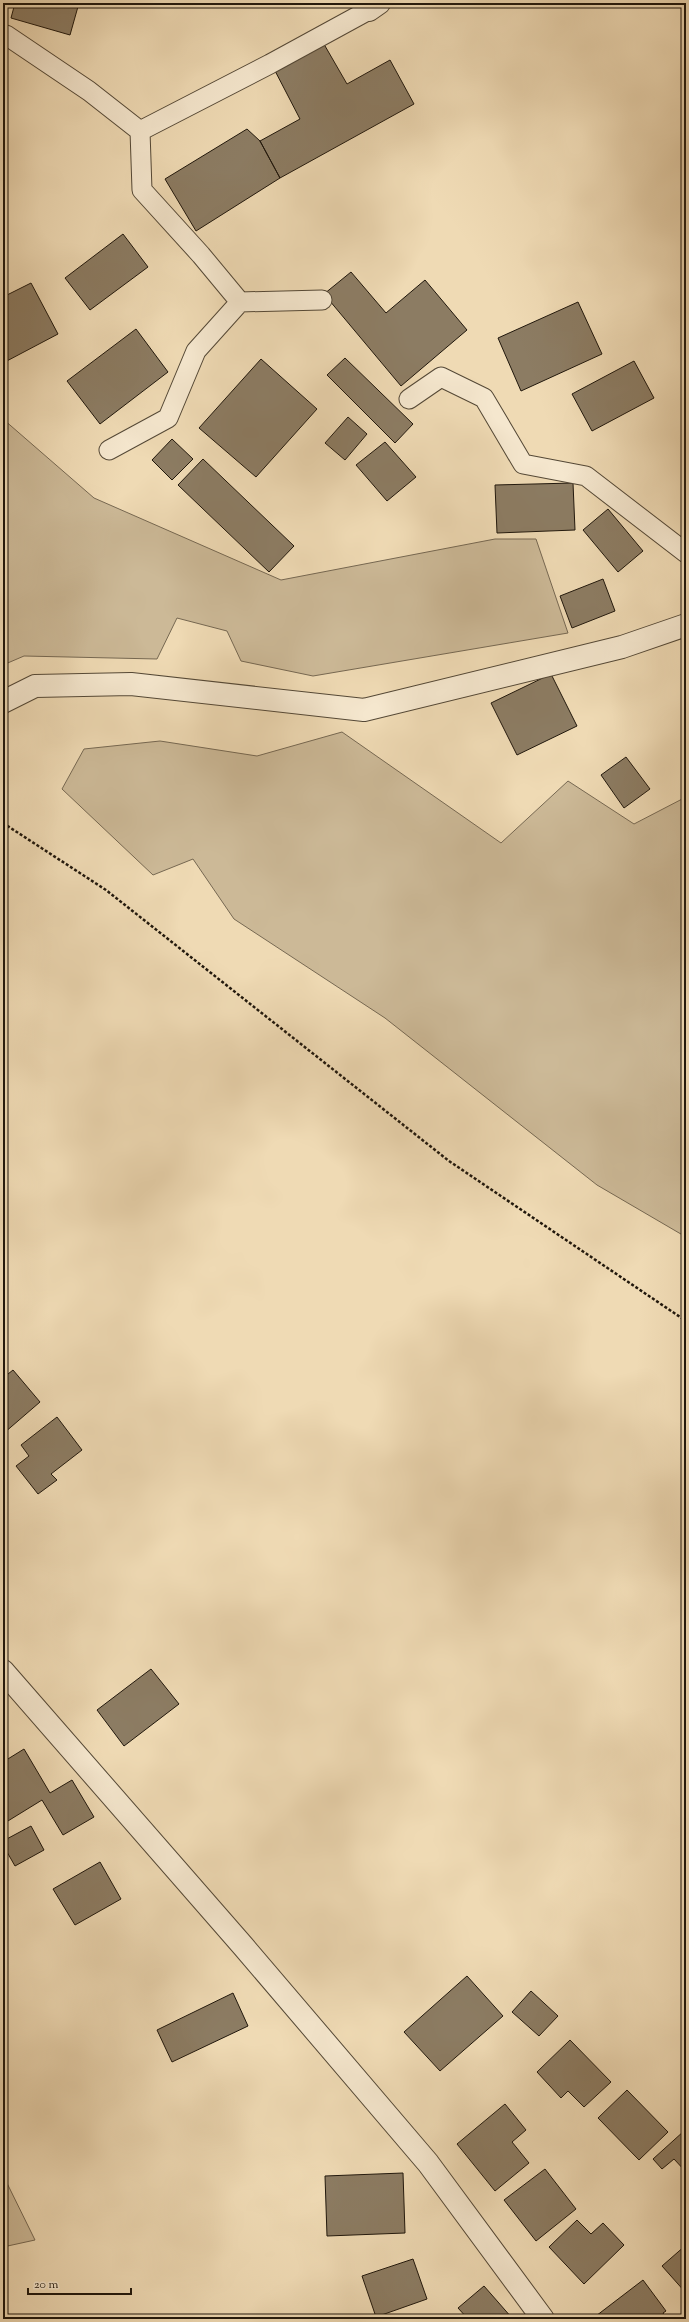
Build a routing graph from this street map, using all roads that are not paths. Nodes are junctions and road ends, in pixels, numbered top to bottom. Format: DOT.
graph roads {
  1 [pos="371,5"];
  2 [pos="6,35"];
  3 [pos="140,131"];
  4 [pos="322,300"];
  5 [pos="240,302"];
  6 [pos="409,399"];
  7 [pos="109,450"];
  8 [pos="686,553"];
  9 [pos="686,625"];
  10 [pos="3,702"];
  11 [pos="3,1671"];
  12 [pos="543,2319"];
  1 -- 3 [label="lane"];
  2 -- 3 [label="lane"];
  3 -- 5 [label="lane"];
  4 -- 5 [label="lane"];
  5 -- 7 [label="lane"];
  6 -- 8 [label="lane"];
  9 -- 10 [label="street"];
  11 -- 12 [label="street"];
}
